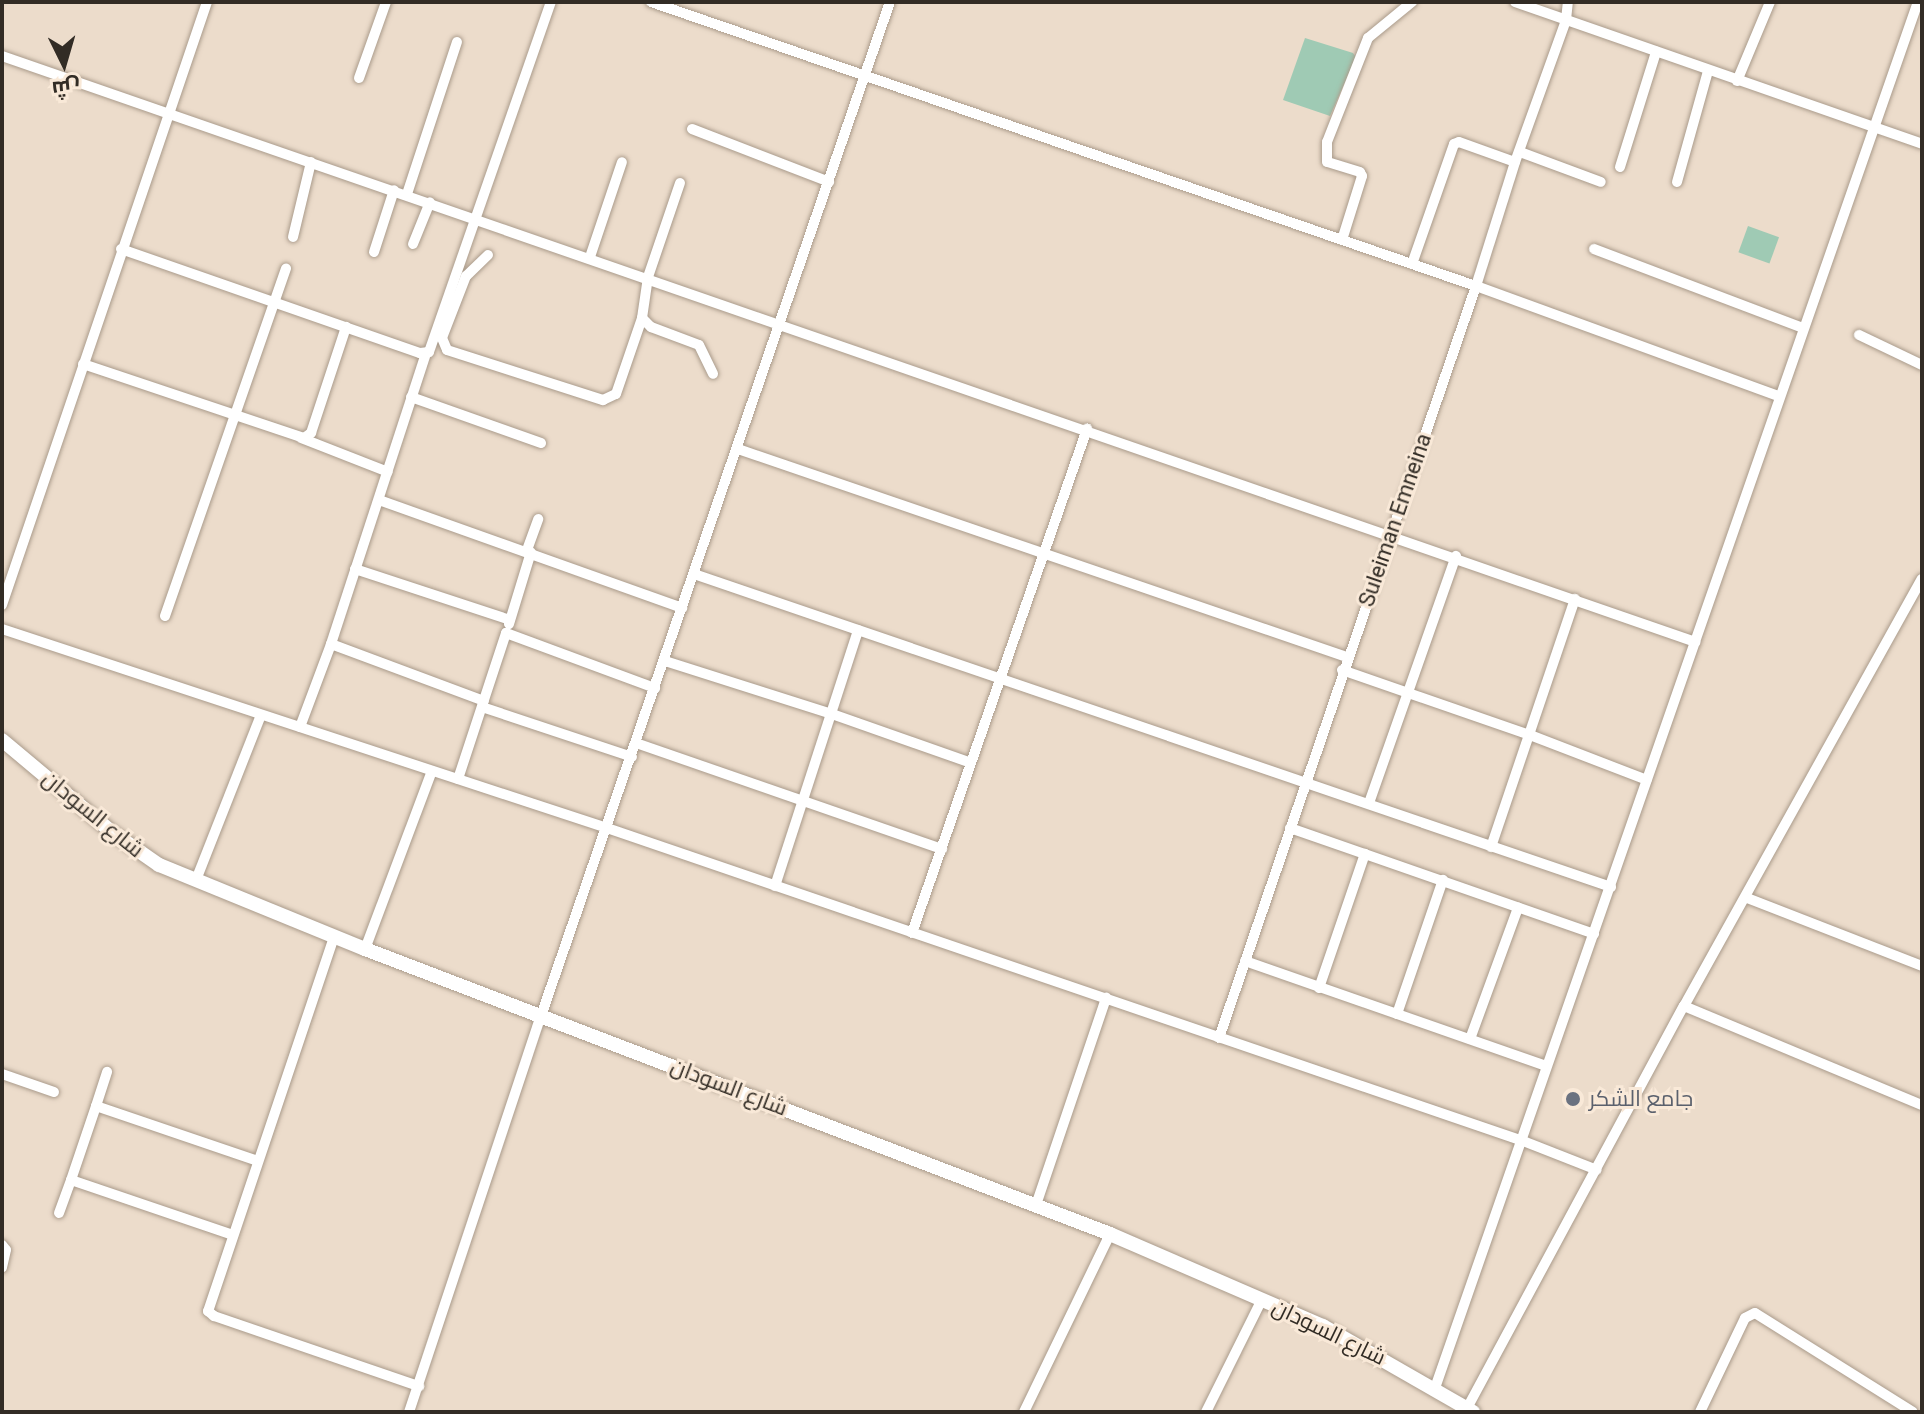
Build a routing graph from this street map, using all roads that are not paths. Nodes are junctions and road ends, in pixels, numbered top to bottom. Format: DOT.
graph roads {
  1 [pos="207,2"];
  2 [pos="386,2"];
  3 [pos="551,2"];
  4 [pos="651,2"];
  5 [pos="890,2"];
  6 [pos="1412,2"];
  7 [pos="1515,2"];
  8 [pos="1568,2"];
  9 [pos="1770,2"];
  10 [pos="1918,2"];
  11 [pos="1566,20"];
  12 [pos="457,42"];
  13 [pos="1656,52"];
  14 [pos="2,56"];
  15 [pos="1708,71"];
  16 [pos="866,76"];
  17 [pos="359,78"];
  18 [pos="1737,81"];
  19 [pos="167,113"];
  20 [pos="1873,128"];
  21 [pos="692,129"];
  22 [pos="1922,144"];
  23 [pos="1517,157"];
  24 [pos="311,162"];
  25 [pos="622,162"];
  26 [pos="1620,167"];
  27 [pos="829,182"];
  28 [pos="1601,182"];
  29 [pos="1677,182"];
  30 [pos="680,183"];
  31 [pos="394,190"];
  32 [pos="407,194"];
  33 [pos="430,202"];
  34 [pos="476,218"];
  35 [pos="293,237"];
  36 [pos="1342,240"];
  37 [pos="413,244"];
  38 [pos="121,249"];
  39 [pos="1594,249"];
  40 [pos="374,252"];
  41 [pos="488,255"];
  42 [pos="590,257"];
  43 [pos="1412,264"];
  44 [pos="286,268"];
  45 [pos="648,277"];
  46 [pos="1476,286"];
  47 [pos="274,303"];
  48 [pos="642,318"];
  49 [pos="782,323"];
  50 [pos="346,327"];
  51 [pos="1803,328"];
  52 [pos="1859,335"];
  53 [pos="426,353"];
  54 [pos="83,364"];
  55 [pos="1922,365"];
  56 [pos="713,374"];
  57 [pos="1778,396"];
  58 [pos="411,397"];
  59 [pos="232,415"];
  60 [pos="1087,429"];
  61 [pos="301,438"];
  62 [pos="541,443"];
  63 [pos="738,449"];
  64 [pos="388,472"];
  65 [pos="379,500"];
  66 [pos="538,519"];
  67 [pos="1391,534"];
  68 [pos="529,551"];
  69 [pos="1044,556"];
  70 [pos="1456,556"];
  71 [pos="355,569"];
  72 [pos="694,574"];
  73 [pos="1922,579"];
  74 [pos="1575,599"];
  75 [pos="2,605"];
  76 [pos="682,608"];
  77 [pos="165,616"];
  78 [pos="510,620"];
  79 [pos="2,629"];
  80 [pos="858,630"];
  81 [pos="506,633"];
  82 [pos="1695,642"];
  83 [pos="331,644"];
  84 [pos="1347,657"];
  85 [pos="665,661"];
  86 [pos="1342,670"];
  87 [pos="1002,678"];
  88 [pos="655,688"];
  89 [pos="1409,692"];
  90 [pos="483,704"];
  91 [pos="832,714"];
  92 [pos="261,715"];
  93 [pos="300,727"];
  94 [pos="1530,735"];
  95 [pos="2,740"];
  96 [pos="636,743"];
  97 [pos="632,757"];
  98 [pos="971,763"];
  99 [pos="432,771"];
  100 [pos="458,779"];
  101 [pos="1647,780"];
  102 [pos="1306,781"];
  103 [pos="804,801"];
  104 [pos="1369,803"];
  105 [pos="607,828"];
  106 [pos="1290,828"];
  107 [pos="1491,847"];
  108 [pos="942,849"];
  109 [pos="1365,854"];
  110 [pos="196,880"];
  111 [pos="1443,880"];
  112 [pos="775,886"];
  113 [pos="1611,887"];
  114 [pos="1747,898"];
  115 [pos="1518,908"];
  116 [pos="912,933"];
  117 [pos="1594,934"];
  118 [pos="334,937"];
  119 [pos="365,949"];
  120 [pos="1245,961"];
  121 [pos="1922,966"];
  122 [pos="1319,988"];
  123 [pos="1106,998"];
  124 [pos="1684,1006"];
  125 [pos="1397,1014"];
  126 [pos="541,1016"];
  127 [pos="1219,1038"];
  128 [pos="1470,1039"];
  129 [pos="1546,1066"];
  130 [pos="107,1072"];
  131 [pos="2,1074"];
  132 [pos="54,1092"];
  133 [pos="1922,1105"];
  134 [pos="96,1106"];
  135 [pos="1523,1141"];
  136 [pos="258,1161"];
  137 [pos="1597,1170"];
  138 [pos="71,1180"];
  139 [pos="1036,1205"];
  140 [pos="59,1213"];
  141 [pos="1110,1234"];
  142 [pos="233,1235"];
  143 [pos="2,1245"];
  144 [pos="2,1268"];
  145 [pos="1262,1299"];
  146 [pos="419,1386"];
  147 [pos="1435,1388"];
  148 [pos="1468,1411"];
  149 [pos="409,1412"];
  150 [pos="1024,1412"];
  151 [pos="1206,1412"];
  152 [pos="1700,1412"];
  153 [pos="1913,1412"];
  1 -- 19 [label="street"];
  2 -- 17 [label="street"];
  3 -- 34 [label="street"];
  4 -- 16 [label="street"];
  5 -- 16 [label="street"];
  6 -- 36 [label="street"];
  7 -- 11 [label="street"];
  8 -- 11 [label="street, Suleiman Emneina"];
  9 -- 18 [label="street"];
  10 -- 20 [label="street"];
  11 -- 13 [label="street"];
  11 -- 23 [label="street, Suleiman Emneina"];
  12 -- 32 [label="street"];
  13 -- 15 [label="street"];
  13 -- 26 [label="street"];
  14 -- 19 [label="street"];
  15 -- 18 [label="street"];
  15 -- 29 [label="street"];
  16 -- 27 [label="street"];
  16 -- 36 [label="street"];
  18 -- 20 [label="street"];
  19 -- 24 [label="street"];
  19 -- 38 [label="street"];
  20 -- 22 [label="street"];
  20 -- 51 [label="street"];
  21 -- 27 [label="street"];
  23 -- 28 [label="street"];
  23 -- 43 [label="street"];
  23 -- 46 [label="street, Suleiman Emneina"];
  24 -- 31 [label="street"];
  24 -- 35 [label="street"];
  25 -- 42 [label="street"];
  27 -- 49 [label="street"];
  30 -- 45 [label="street"];
  31 -- 32 [label="street"];
  31 -- 40 [label="street"];
  32 -- 33 [label="street"];
  33 -- 34 [label="street"];
  33 -- 37 [label="street"];
  34 -- 42 [label="street"];
  34 -- 53 [label="street"];
  36 -- 43 [label="street"];
  38 -- 47 [label="street"];
  38 -- 54 [label="street"];
  39 -- 51 [label="street"];
  41 -- 48 [label="street"];
  42 -- 45 [label="street"];
  43 -- 46 [label="street"];
  44 -- 47 [label="street"];
  45 -- 48 [label="street"];
  45 -- 49 [label="street"];
  46 -- 57 [label="street"];
  46 -- 67 [label="street, Suleiman Emneina"];
  47 -- 50 [label="street"];
  47 -- 59 [label="street"];
  48 -- 56 [label="street"];
  49 -- 60 [label="street"];
  49 -- 63 [label="street"];
  50 -- 53 [label="street"];
  50 -- 61 [label="street"];
  51 -- 57 [label="street"];
  52 -- 55 [label="street"];
  53 -- 58 [label="street"];
  54 -- 59 [label="street"];
  54 -- 75 [label="street"];
  57 -- 82 [label="street"];
  58 -- 62 [label="street"];
  58 -- 64 [label="street"];
  59 -- 61 [label="street"];
  59 -- 77 [label="street"];
  60 -- 67 [label="street"];
  60 -- 69 [label="street"];
  61 -- 64 [label="street"];
  63 -- 69 [label="street"];
  63 -- 72 [label="street"];
  64 -- 65 [label="street"];
  65 -- 68 [label="street"];
  65 -- 71 [label="street"];
  66 -- 68 [label="street"];
  67 -- 70 [label="street"];
  67 -- 84 [label="street, Suleiman Emneina"];
  68 -- 76 [label="street"];
  68 -- 78 [label="street"];
  69 -- 84 [label="street"];
  69 -- 87 [label="street"];
  70 -- 74 [label="street"];
  70 -- 89 [label="street"];
  71 -- 78 [label="street"];
  71 -- 83 [label="street"];
  72 -- 76 [label="street"];
  72 -- 80 [label="street"];
  73 -- 114 [label="street"];
  74 -- 82 [label="street"];
  74 -- 94 [label="street"];
  76 -- 85 [label="street"];
  78 -- 81 [label="street"];
  79 -- 92 [label="street"];
  80 -- 87 [label="street"];
  80 -- 91 [label="street"];
  81 -- 88 [label="street"];
  81 -- 90 [label="street"];
  82 -- 101 [label="street"];
  83 -- 90 [label="street"];
  83 -- 93 [label="street"];
  84 -- 86 [label="street, Suleiman Emneina"];
  85 -- 88 [label="street"];
  85 -- 91 [label="street"];
  86 -- 89 [label="street"];
  86 -- 102 [label="street, Suleiman Emneina"];
  87 -- 98 [label="street"];
  87 -- 102 [label="street"];
  88 -- 96 [label="street"];
  89 -- 94 [label="street"];
  89 -- 104 [label="street"];
  90 -- 97 [label="street"];
  90 -- 100 [label="street"];
  91 -- 98 [label="street"];
  91 -- 103 [label="street"];
  92 -- 93 [label="street"];
  92 -- 110 [label="street"];
  93 -- 99 [label="street"];
  94 -- 101 [label="street"];
  94 -- 107 [label="street"];
  95 -- 110 [label="main road, شارع السودان"];
  96 -- 97 [label="street"];
  96 -- 103 [label="street"];
  97 -- 105 [label="street"];
  98 -- 108 [label="street"];
  99 -- 100 [label="street"];
  99 -- 119 [label="street"];
  100 -- 105 [label="street"];
  101 -- 113 [label="street"];
  102 -- 104 [label="street"];
  102 -- 106 [label="street, Suleiman Emneina"];
  103 -- 108 [label="street"];
  103 -- 112 [label="street"];
  104 -- 107 [label="street"];
  105 -- 112 [label="street"];
  105 -- 126 [label="street"];
  106 -- 109 [label="street"];
  106 -- 120 [label="street, Suleiman Emneina"];
  107 -- 113 [label="street"];
  108 -- 116 [label="street"];
  109 -- 111 [label="street"];
  109 -- 122 [label="street"];
  110 -- 118 [label="main road, شارع السودان"];
  111 -- 115 [label="street"];
  111 -- 125 [label="street"];
  112 -- 116 [label="street"];
  113 -- 117 [label="street"];
  114 -- 121 [label="street"];
  114 -- 124 [label="street"];
  115 -- 117 [label="street"];
  115 -- 128 [label="street"];
  116 -- 123 [label="street"];
  117 -- 129 [label="street"];
  118 -- 119 [label="main road, شارع السودان"];
  118 -- 136 [label="street"];
  119 -- 126 [label="main road, شارع السودان"];
  120 -- 122 [label="street"];
  120 -- 127 [label="street, Suleiman Emneina"];
  122 -- 125 [label="street"];
  123 -- 127 [label="street"];
  123 -- 139 [label="street"];
  124 -- 133 [label="street"];
  124 -- 137 [label="street"];
  125 -- 128 [label="street"];
  126 -- 139 [label="main road, شارع السودان"];
  126 -- 146 [label="street"];
  127 -- 135 [label="street"];
  128 -- 129 [label="street"];
  129 -- 135 [label="street"];
  130 -- 134 [label="street"];
  131 -- 132 [label="street"];
  134 -- 136 [label="street"];
  134 -- 138 [label="street"];
  135 -- 137 [label="street"];
  135 -- 147 [label="street"];
  136 -- 142 [label="street"];
  137 -- 148 [label="street"];
  138 -- 140 [label="street"];
  138 -- 142 [label="street"];
  139 -- 141 [label="main road, شارع السودان"];
  141 -- 145 [label="main road, شارع السودان"];
  141 -- 150 [label="street"];
  142 -- 146 [label="street"];
  143 -- 144 [label="street"];
  145 -- 147 [label="main road, شارع السودان"];
  145 -- 151 [label="street"];
  146 -- 149 [label="street"];
  147 -- 148 [label="main road, شارع السودان"];
  152 -- 153 [label="street"];
}
